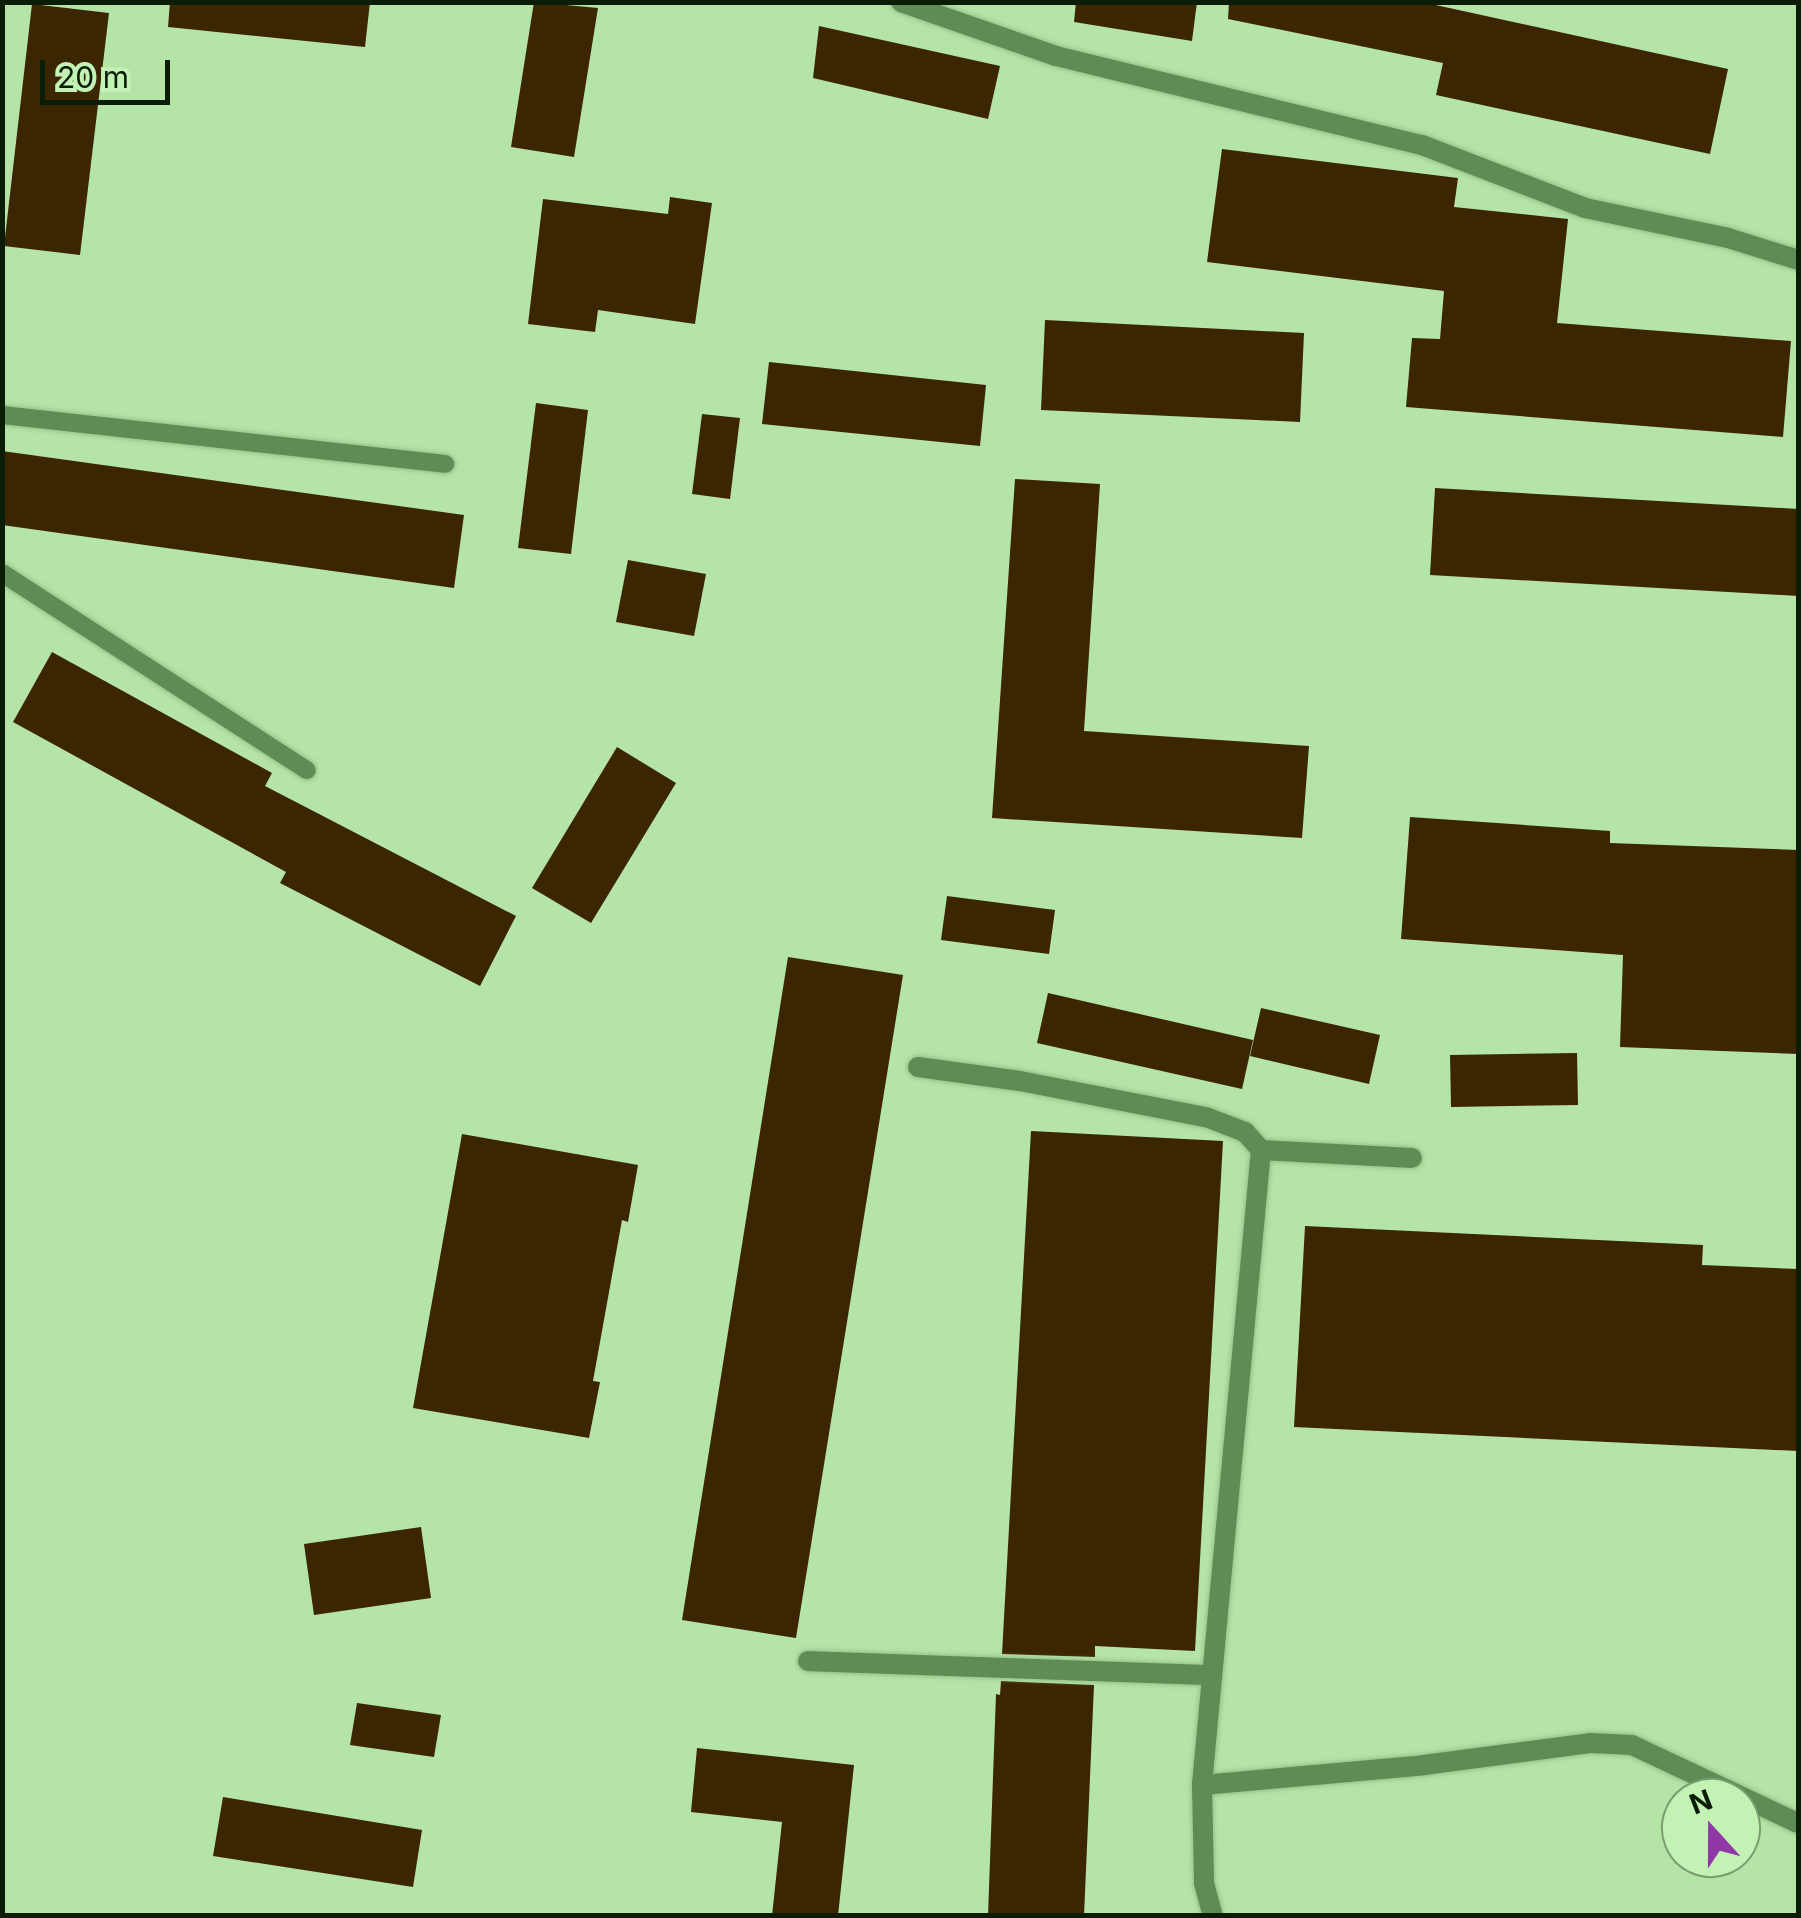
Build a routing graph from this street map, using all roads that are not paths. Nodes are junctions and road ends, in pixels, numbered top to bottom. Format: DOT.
graph roads {
  1 [pos="902,2"];
  2 [pos="1798,260"];
  3 [pos="2,414"];
  4 [pos="445,464"];
  5 [pos="2,573"];
  6 [pos="307,770"];
  7 [pos="918,1067"];
  8 [pos="1261,1150"];
  9 [pos="1412,1158"];
  10 [pos="808,1662"];
  11 [pos="1212,1675"];
  12 [pos="1202,1785"];
  13 [pos="1798,1823"];
  14 [pos="1214,1916"];
  1 -- 2 [label="street"];
  3 -- 4 [label="lane"];
  5 -- 6 [label="lane"];
  7 -- 8 [label="street"];
  8 -- 9 [label="street"];
  8 -- 11 [label="street"];
  10 -- 11 [label="street"];
  11 -- 12 [label="street"];
  12 -- 13 [label="street"];
  12 -- 14 [label="street"];
}
